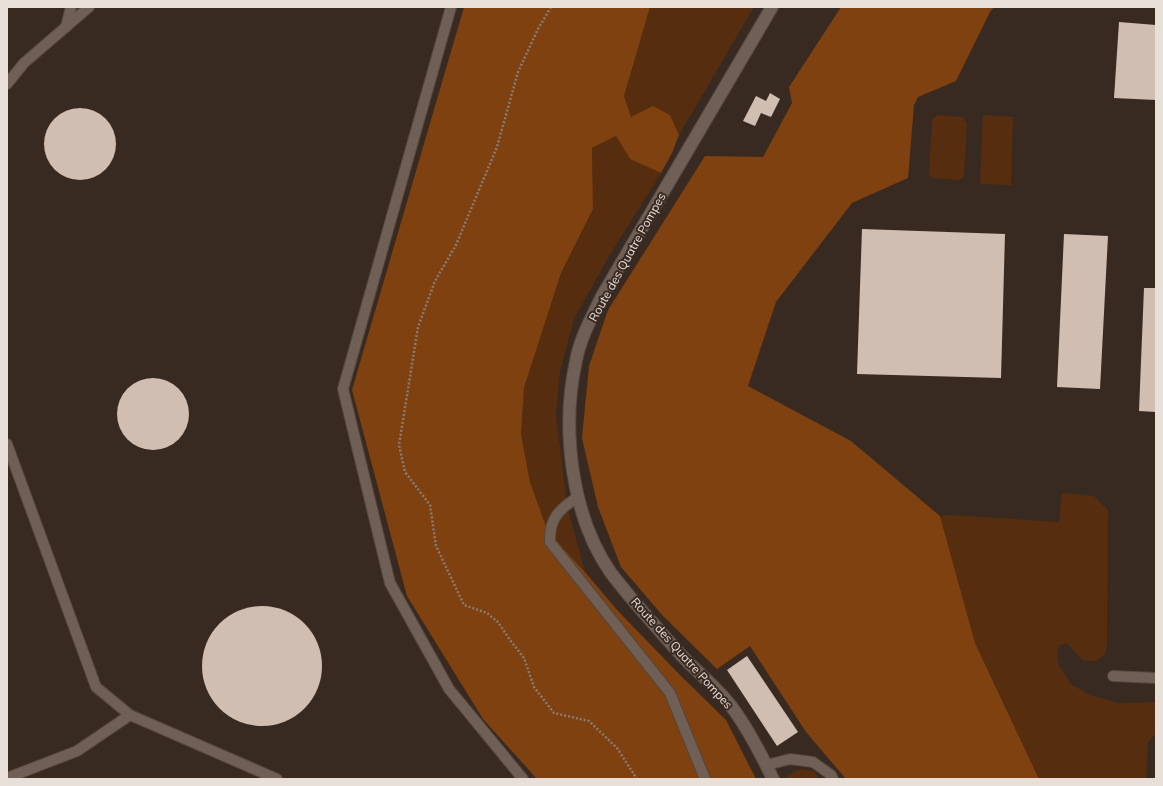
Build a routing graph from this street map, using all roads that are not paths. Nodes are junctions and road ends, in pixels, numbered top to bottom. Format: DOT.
graph roads {
  1 [pos="71,7"];
  2 [pos="89,7"];
  3 [pos="451,7"];
  4 [pos="772,7"];
  5 [pos="66,27"];
  6 [pos="7,84"];
  7 [pos="7,444"];
  8 [pos="578,497"];
  9 [pos="1113,676"];
  10 [pos="1156,678"];
  11 [pos="130,715"];
  12 [pos="767,765"];
  13 [pos="7,778"];
  14 [pos="277,779"];
  15 [pos="523,779"];
  16 [pos="705,779"];
  17 [pos="773,779"];
  18 [pos="833,779"];
  1 -- 5 [label="lane"];
  2 -- 5 [label="lane"];
  3 -- 15 [label="lane"];
  4 -- 8 [label="street, Route des Quatre Pompes"];
  5 -- 6 [label="lane"];
  7 -- 11 [label="lane"];
  8 -- 12 [label="street, Route des Quatre Pompes"];
  8 -- 16 [label="lane"];
  9 -- 10 [label="lane"];
  11 -- 13 [label="lane"];
  11 -- 14 [label="lane"];
  12 -- 17 [label="street, Route des Quatre Pompes"];
  12 -- 18 [label="lane"];
}
